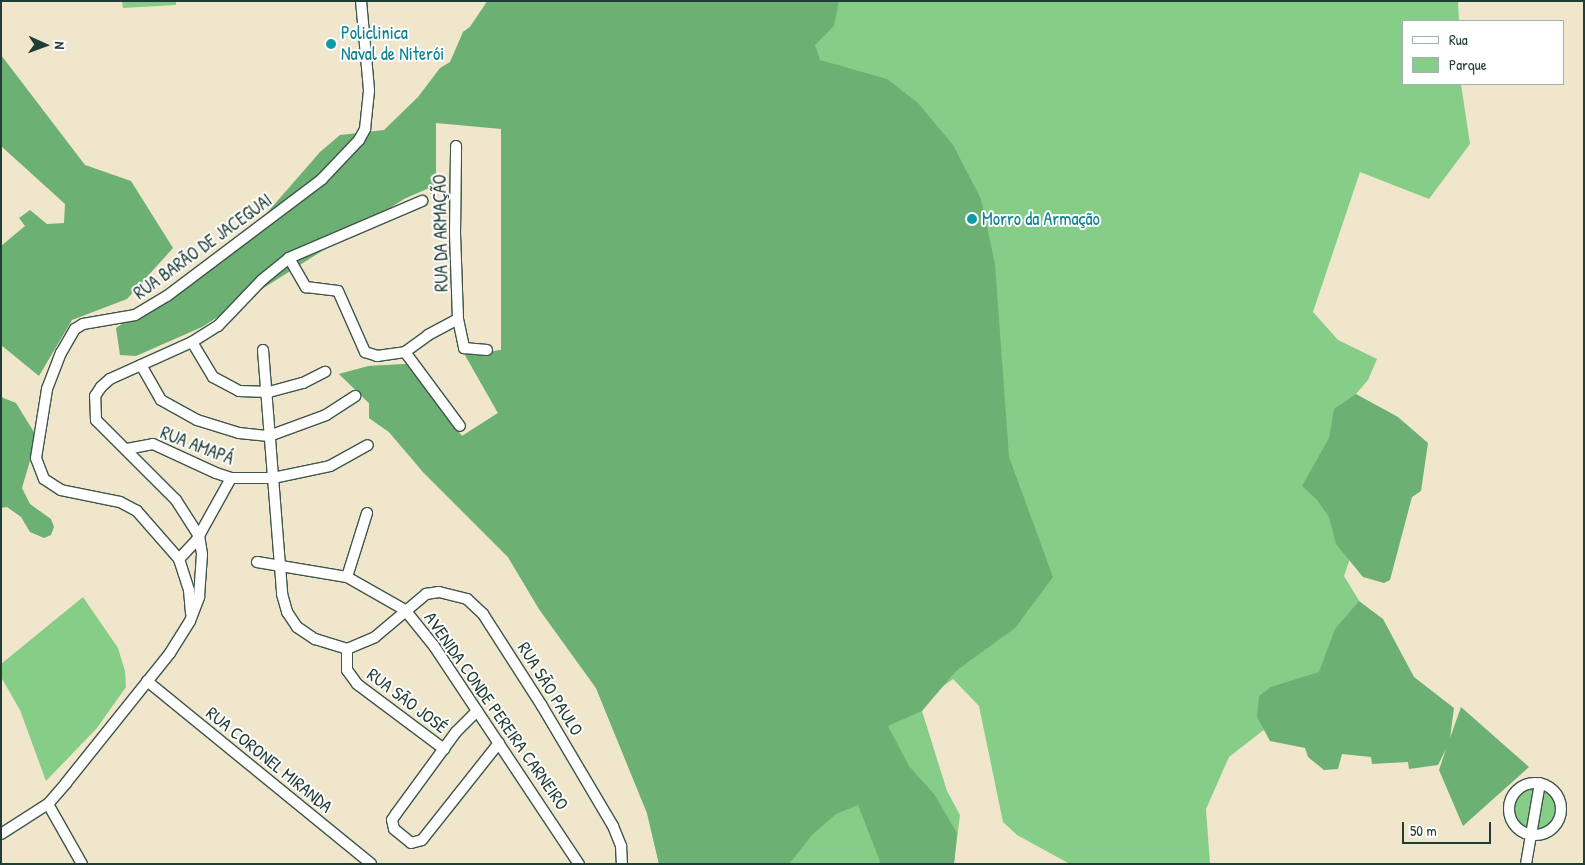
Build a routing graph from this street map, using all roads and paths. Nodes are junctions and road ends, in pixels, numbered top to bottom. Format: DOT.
graph roads {
  1 [pos="361,1"];
  2 [pos="456,146"];
  3 [pos="422,202"];
  4 [pos="289,258"];
  5 [pos="458,319"];
  6 [pos="192,342"];
  7 [pos="263,350"];
  8 [pos="487,350"];
  9 [pos="405,352"];
  10 [pos="141,365"];
  11 [pos="325,372"];
  12 [pos="269,392"];
  13 [pos="355,396"];
  14 [pos="460,426"];
  15 [pos="269,436"];
  16 [pos="368,445"];
  17 [pos="127,449"];
  18 [pos="231,478"];
  19 [pos="273,478"];
  20 [pos="367,512"];
  21 [pos="200,536"];
  22 [pos="179,559"];
  23 [pos="257,562"];
  24 [pos="279,567"];
  25 [pos="347,577"];
  26 [pos="405,610"];
  27 [pos="191,617"];
  28 [pos="347,649"];
  29 [pos="148,681"];
  30 [pos="476,712"];
  31 [pos="499,743"];
  32 [pos="444,749"];
  33 [pos="1540,783"];
  34 [pos="48,804"];
  35 [pos="1,834"];
  36 [pos="1532,835"];
  37 [pos="82,864"];
  38 [pos="371,864"];
  39 [pos="579,864"];
  40 [pos="622,864"];
  41 [pos="1526,864"];
  1 -- 22 [label="street, RUA BARÃO DE JACEGUAI"];
  2 -- 5 [label="street, RUA DA ARMAÇÃO"];
  3 -- 4 [label="street, RUA DA ARMAÇÃO"];
  4 -- 6 [label="street, RUA DA ARMAÇÃO"];
  4 -- 9 [label="street"];
  5 -- 8 [label="street, RUA DA ARMAÇÃO"];
  5 -- 9 [label="street"];
  6 -- 10 [label="street, RUA DA ARMAÇÃO"];
  6 -- 12 [label="street"];
  7 -- 12 [label="street"];
  9 -- 14 [label="street"];
  10 -- 15 [label="street"];
  10 -- 17 [label="street, RUA DA ARMAÇÃO"];
  11 -- 12 [label="street"];
  12 -- 15 [label="street"];
  13 -- 15 [label="street"];
  15 -- 19 [label="street"];
  16 -- 19 [label="street, RUA AMAPÁ"];
  17 -- 18 [label="street, RUA AMAPÁ"];
  17 -- 21 [label="street, RUA DA ARMAÇÃO"];
  18 -- 19 [label="street, RUA AMAPÁ"];
  18 -- 21 [label="street"];
  19 -- 24 [label="street"];
  20 -- 25 [label="street"];
  21 -- 22 [label="street"];
  21 -- 27 [label="street"];
  22 -- 27 [label="street, RUA BARÃO DE JACEGUAI"];
  23 -- 24 [label="street, AVENIDA CONDE PEREIRA CARNEIRO"];
  24 -- 25 [label="street, AVENIDA CONDE PEREIRA CARNEIRO"];
  24 -- 28 [label="street"];
  25 -- 26 [label="street, AVENIDA CONDE PEREIRA CARNEIRO"];
  26 -- 28 [label="street, RUA SÃO PAULO"];
  26 -- 30 [label="street, AVENIDA CONDE PEREIRA CARNEIRO"];
  26 -- 40 [label="street, RUA SÃO PAULO"];
  27 -- 29 [label="street"];
  28 -- 32 [label="street, RUA SÃO JOSÉ"];
  29 -- 34 [label="street"];
  29 -- 38 [label="street, RUA CORONEL MIRANDA"];
  30 -- 31 [label="street, AVENIDA CONDE PEREIRA CARNEIRO"];
  30 -- 32 [label="street"];
  31 -- 32 [label="street"];
  31 -- 39 [label="street, AVENIDA CONDE PEREIRA CARNEIRO"];
  33 -- 36 [label="street"];
  33 -- 36 [label="street"];
  33 -- 36 [label="street"];
  34 -- 35 [label="street"];
  34 -- 37 [label="street"];
  36 -- 41 [label="street"];
}
